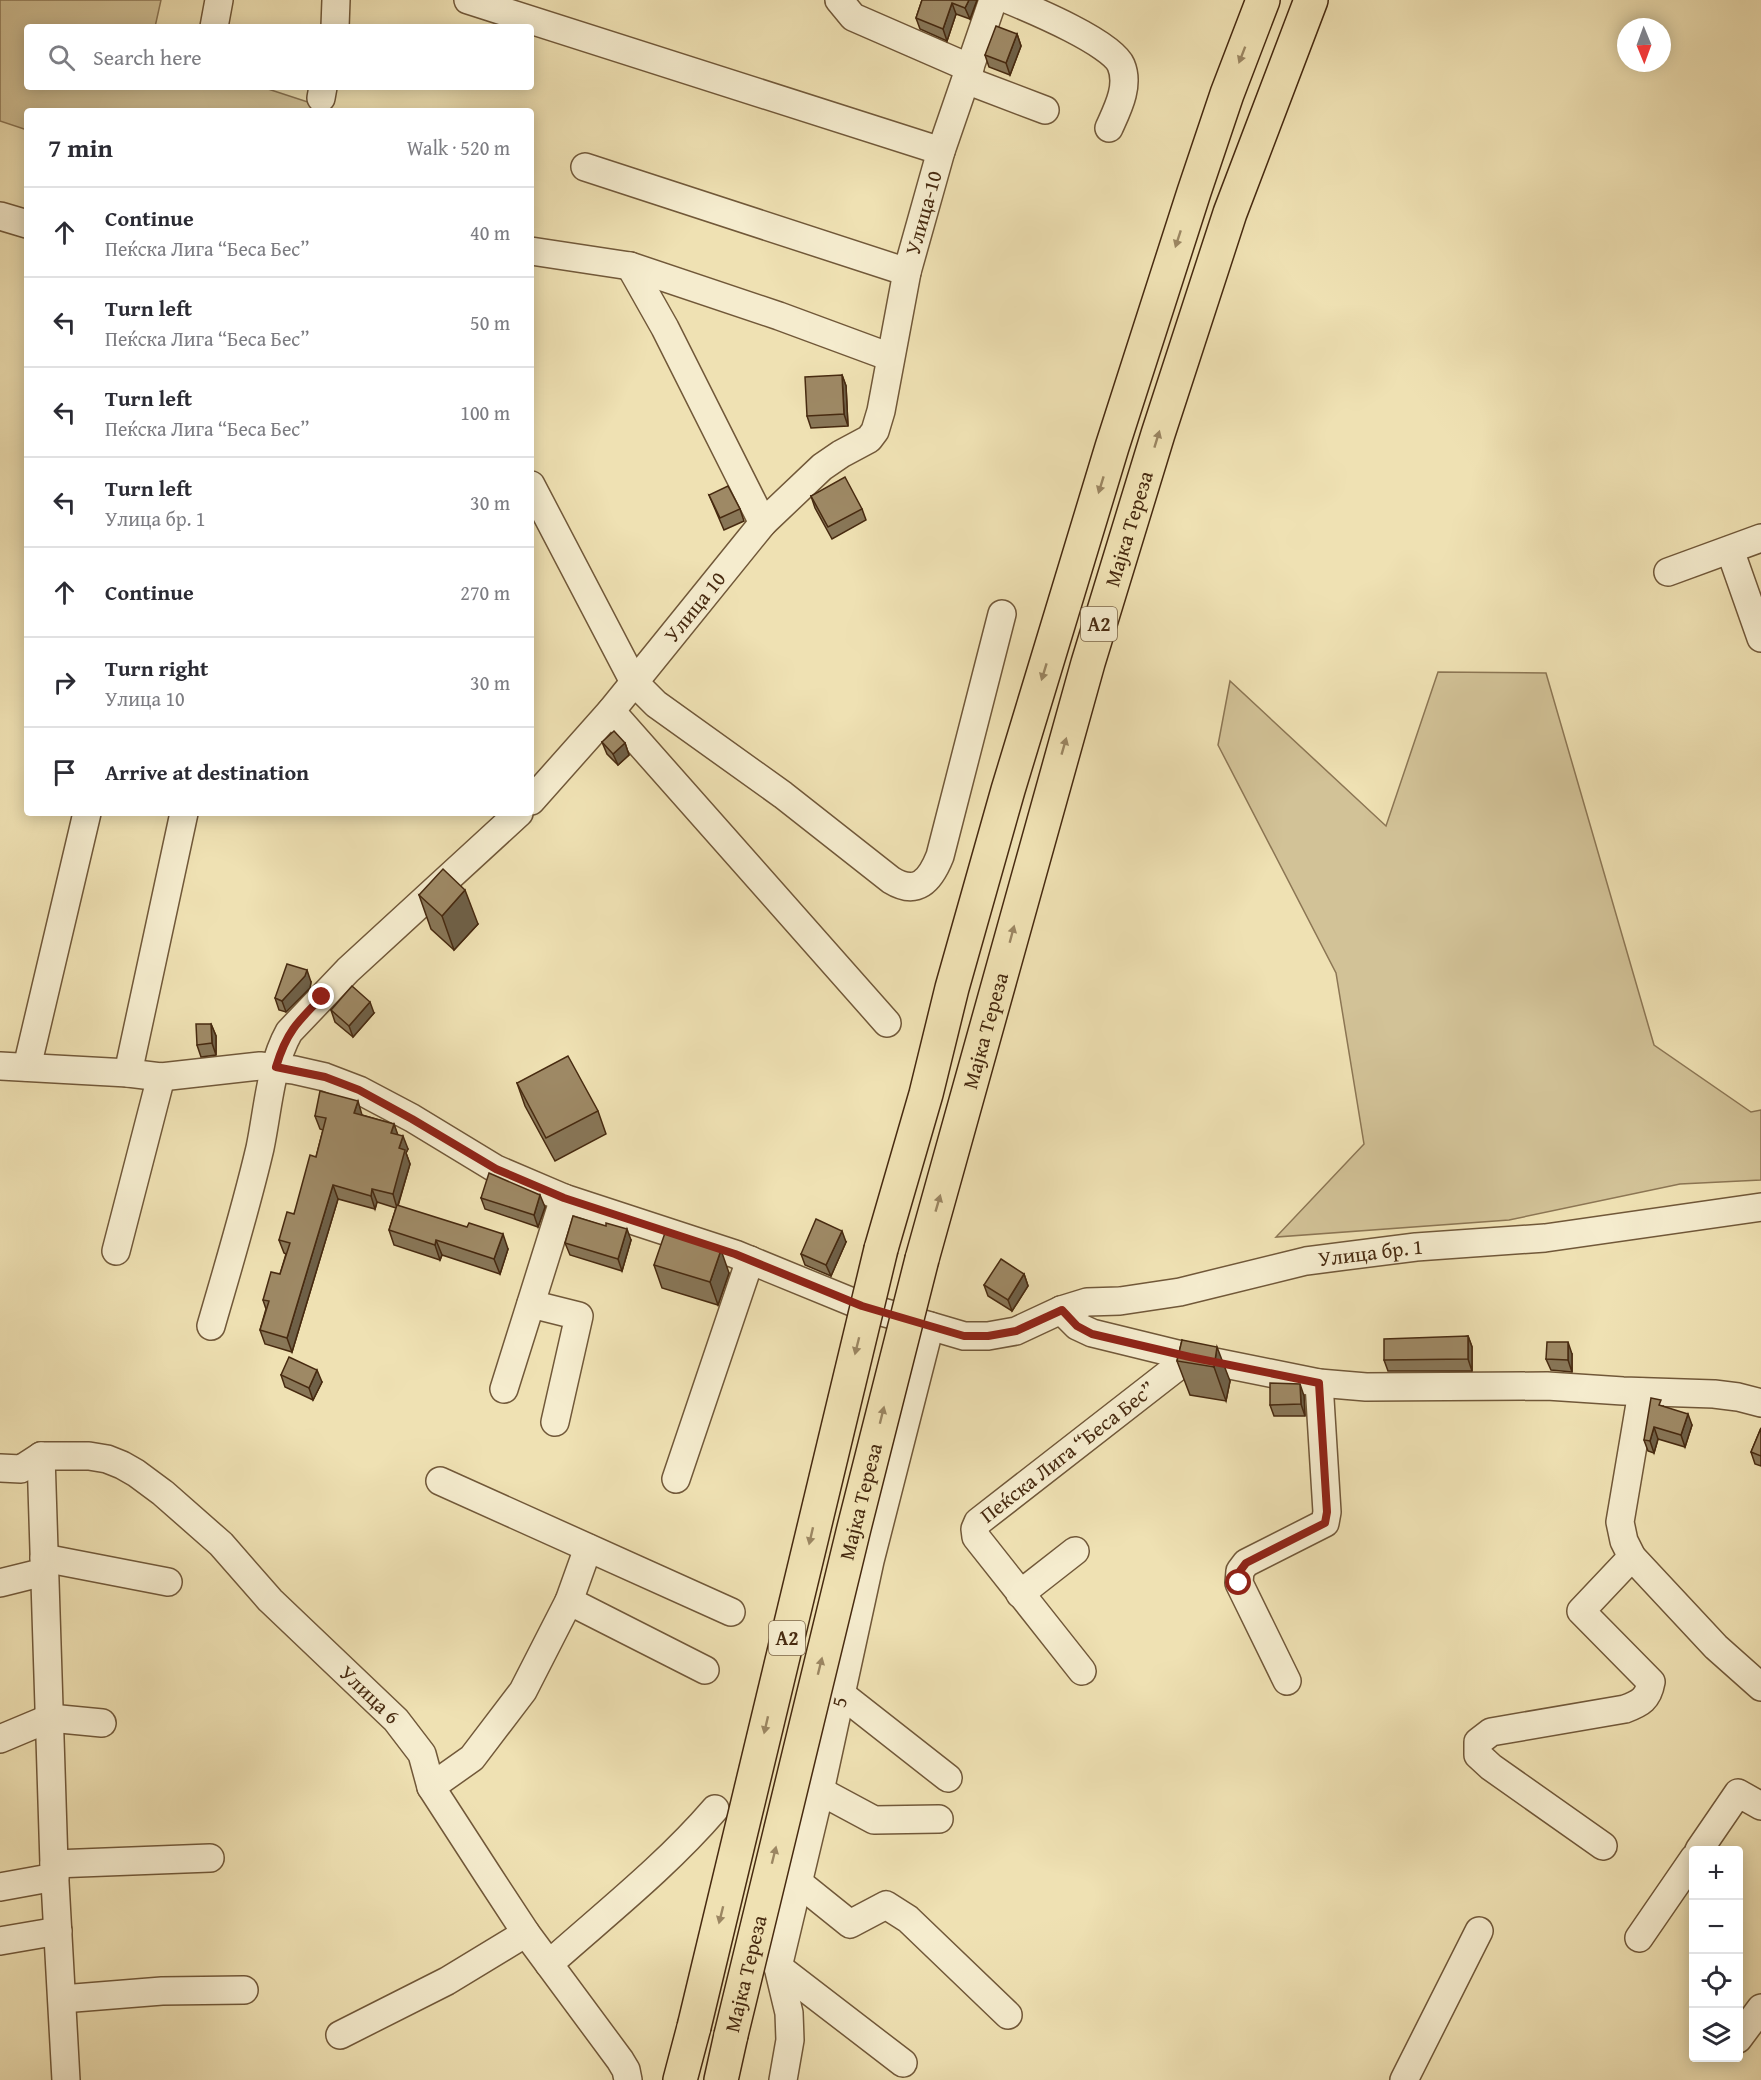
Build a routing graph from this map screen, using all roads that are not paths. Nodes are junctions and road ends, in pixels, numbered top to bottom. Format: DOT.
graph roads {
  1 [pos="219,0"];
  2 [pos="336,0"];
  3 [pos="468,0"];
  4 [pos="839,0"];
  5 [pos="993,0"];
  6 [pos="1009,0"];
  7 [pos="1263,0"];
  8 [pos="1311,0"];
  9 [pos="215,24"];
  10 [pos="334,24"];
  11 [pos="968,74"];
  12 [pos="1045,110"];
  13 [pos="1109,128"];
  14 [pos="941,150"];
  15 [pos="585,167"];
  16 [pos="0,216"];
  17 [pos="24,223"];
  18 [pos="534,251"];
  19 [pos="630,266"];
  20 [pos="907,272"];
  21 [pos="890,357"];
  22 [pos="875,431"];
  23 [pos="534,491"];
  24 [pos="763,524"];
  25 [pos="1761,538"];
  26 [pos="1730,550"];
  27 [pos="1668,572"];
  28 [pos="1002,614"];
  29 [pos="1761,638"];
  30 [pos="634,682"];
  31 [pos="611,711"];
  32 [pos="534,798"];
  33 [pos="86,816"];
  34 [pos="183,816"];
  35 [pos="516,816"];
  36 [pos="886,1023"];
  37 [pos="0,1066"];
  38 [pos="27,1067"];
  39 [pos="276,1067"];
  40 [pos="128,1073"];
  41 [pos="161,1077"];
  42 [pos="564,1198"];
  43 [pos="1761,1207"];
  44 [pos="116,1251"];
  45 [pos="750,1260"];
  46 [pos="531,1304"];
  47 [pos="1062,1310"];
  48 [pos="212,1326"];
  49 [pos="930,1326"];
  50 [pos="1190,1357"];
  51 [pos="1319,1383"];
  52 [pos="504,1389"];
  53 [pos="1642,1392"];
  54 [pos="1761,1403"];
  55 [pos="555,1422"];
  56 [pos="41,1456"];
  57 [pos="0,1468"];
  58 [pos="676,1479"];
  59 [pos="440,1481"];
  60 [pos="588,1548"];
  61 [pos="1075,1551"];
  62 [pos="1632,1557"];
  63 [pos="44,1565"];
  64 [pos="0,1582"];
  65 [pos="168,1582"];
  66 [pos="1020,1594"];
  67 [pos="569,1601"];
  68 [pos="731,1612"];
  69 [pos="705,1670"];
  70 [pos="1082,1671"];
  71 [pos="1287,1681"];
  72 [pos="1761,1687"];
  73 [pos="841,1694"];
  74 [pos="50,1718"];
  75 [pos="102,1723"];
  76 [pos="0,1739"];
  77 [pos="948,1778"];
  78 [pos="431,1787"];
  79 [pos="820,1791"];
  80 [pos="1761,1806"];
  81 [pos="715,1809"];
  82 [pos="939,1819"];
  83 [pos="1603,1846"];
  84 [pos="1702,1846"];
  85 [pos="210,1858"];
  86 [pos="1689,1865"];
  87 [pos="55,1871"];
  88 [pos="799,1883"];
  89 [pos="0,1887"];
  90 [pos="58,1931"];
  91 [pos="1479,1932"];
  92 [pos="526,1933"];
  93 [pos="1639,1938"];
  94 [pos="0,1941"];
  95 [pos="549,1964"];
  96 [pos="778,1967"];
  97 [pos="244,1990"];
  98 [pos="62,1998"];
  99 [pos="1761,2008"];
  100 [pos="1008,2015"];
  101 [pos="1743,2032"];
  102 [pos="340,2035"];
  103 [pos="903,2063"];
  104 [pos="66,2080"];
  105 [pos="628,2080"];
  106 [pos="680,2080"];
  107 [pos="721,2080"];
  108 [pos="783,2080"];
  109 [pos="1404,2080"];
  1 -- 9 [label="street"];
  2 -- 10 [label="street"];
  3 -- 14 [label="street"];
  4 -- 11 [label="street"];
  5 -- 11 [label="street, Улица-10"];
  6 -- 13 [label="street"];
  7 -- 106 [label="highway, Мајка Тереза / A2, one-way, bridge"];
  107 -- 8 [label="highway, Мајка Тереза / A2, one-way, bridge"];
  11 -- 12 [label="street"];
  11 -- 14 [label="street, Улица-10"];
  14 -- 20 [label="street, Улица-10"];
  15 -- 20 [label="street"];
  16 -- 17 [label="street"];
  18 -- 19 [label="street"];
  19 -- 21 [label="street"];
  19 -- 24 [label="street"];
  20 -- 21 [label="street, Улица-10"];
  21 -- 22 [label="street, Улица-10"];
  22 -- 24 [label="street, Улица 10"];
  23 -- 30 [label="street"];
  24 -- 30 [label="street, Улица 10"];
  25 -- 26 [label="street"];
  26 -- 27 [label="street"];
  26 -- 29 [label="street"];
  28 -- 30 [label="street"];
  30 -- 31 [label="street, Улица 10"];
  31 -- 32 [label="street, Улица 10"];
  31 -- 36 [label="street"];
  33 -- 38 [label="street"];
  34 -- 40 [label="street"];
  35 -- 39 [label="street"];
  37 -- 38 [label="street, Улица бр. 1"];
  38 -- 40 [label="street, Улица бр. 1"];
  39 -- 41 [label="street, Улица бр. 1"];
  39 -- 42 [label="street, Улица бр. 1"];
  39 -- 48 [label="street"];
  40 -- 41 [label="street, Улица бр. 1"];
  41 -- 44 [label="street"];
  42 -- 45 [label="street, Улица бр. 1"];
  42 -- 46 [label="street"];
  43 -- 47 [label="street, Улица бр. 1"];
  45 -- 49 [label="street, Улица бр. 1"];
  45 -- 58 [label="street"];
  46 -- 52 [label="street"];
  46 -- 55 [label="street"];
  47 -- 49 [label="street, Улица бр. 1"];
  47 -- 50 [label="street, Пеќска Лига “Беса Бес”"];
  49 -- 73 [label="street, 5"];
  50 -- 51 [label="street, Пеќска Лига “Беса Бес”"];
  50 -- 66 [label="street, Пеќска Лига “Беса Бес”"];
  51 -- 53 [label="street, Пеќска Лига “Беса Бес”"];
  51 -- 71 [label="street"];
  53 -- 54 [label="street, Пеќска Лига “Беса Бес”"];
  53 -- 62 [label="street"];
  56 -- 57 [label="street, Улица 6"];
  56 -- 63 [label="street"];
  56 -- 78 [label="street, Улица 6"];
  59 -- 60 [label="street"];
  60 -- 67 [label="street"];
  60 -- 68 [label="street"];
  61 -- 66 [label="street"];
  62 -- 72 [label="street"];
  62 -- 83 [label="street"];
  63 -- 64 [label="street"];
  63 -- 65 [label="street"];
  63 -- 74 [label="street"];
  66 -- 70 [label="street, Пеќска Лига “Беса Бес”"];
  67 -- 69 [label="street"];
  67 -- 78 [label="street"];
  73 -- 77 [label="street"];
  73 -- 79 [label="street, 5"];
  74 -- 75 [label="street"];
  74 -- 76 [label="street"];
  74 -- 87 [label="street"];
  78 -- 92 [label="street, Улица 6"];
  79 -- 82 [label="street"];
  79 -- 88 [label="street, 5"];
  80 -- 84 [label="street"];
  81 -- 95 [label="street"];
  85 -- 87 [label="street"];
  86 -- 93 [label="street"];
  87 -- 89 [label="street"];
  87 -- 90 [label="street"];
  88 -- 96 [label="street, 5"];
  88 -- 100 [label="street"];
  90 -- 94 [label="street"];
  90 -- 98 [label="street"];
  91 -- 109 [label="street"];
  92 -- 95 [label="street, Улица 6"];
  92 -- 102 [label="street"];
  95 -- 105 [label="street, Улица 6"];
  96 -- 103 [label="street"];
  96 -- 108 [label="street, 5"];
  97 -- 98 [label="street"];
  98 -- 104 [label="street"];
  99 -- 101 [label="street"];
}
